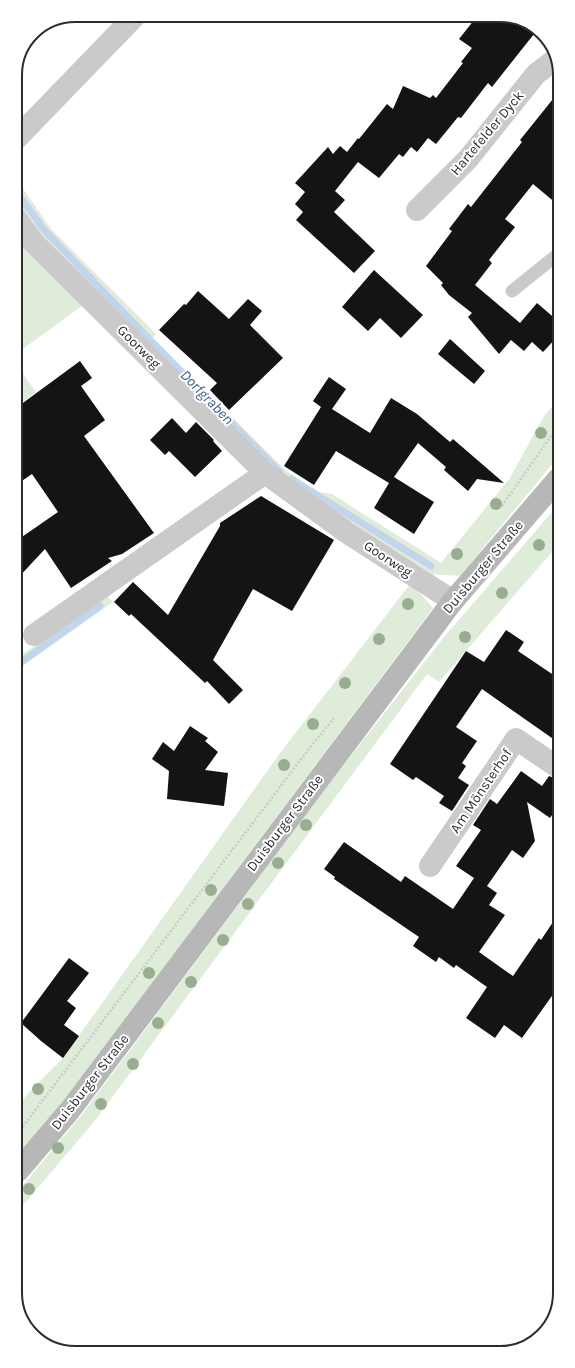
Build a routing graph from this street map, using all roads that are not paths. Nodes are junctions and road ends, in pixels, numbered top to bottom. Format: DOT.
graph roads {
  1 [pos="129,22"];
  2 [pos="551,62"];
  3 [pos="22,133"];
  4 [pos="417,210"];
  5 [pos="22,226"];
  6 [pos="553,258"];
  7 [pos="512,292"];
  8 [pos="266,473"];
  9 [pos="553,485"];
  10 [pos="453,601"];
  11 [pos="34,635"];
  12 [pos="553,764"];
  13 [pos="430,866"];
  14 [pos="22,1166"];
  1 -- 3 [label="street"];
  2 -- 4 [label="street, Hartefelder Dyck"];
  5 -- 8 [label="street, Goorweg"];
  6 -- 7 [label="lane"];
  8 -- 10 [label="street, Goorweg"];
  8 -- 11 [label="street"];
  9 -- 10 [label="main road, Duisburger Straße"];
  10 -- 14 [label="main road, Duisburger Straße"];
  12 -- 13 [label="street, Am Mönsterhof"];
}
